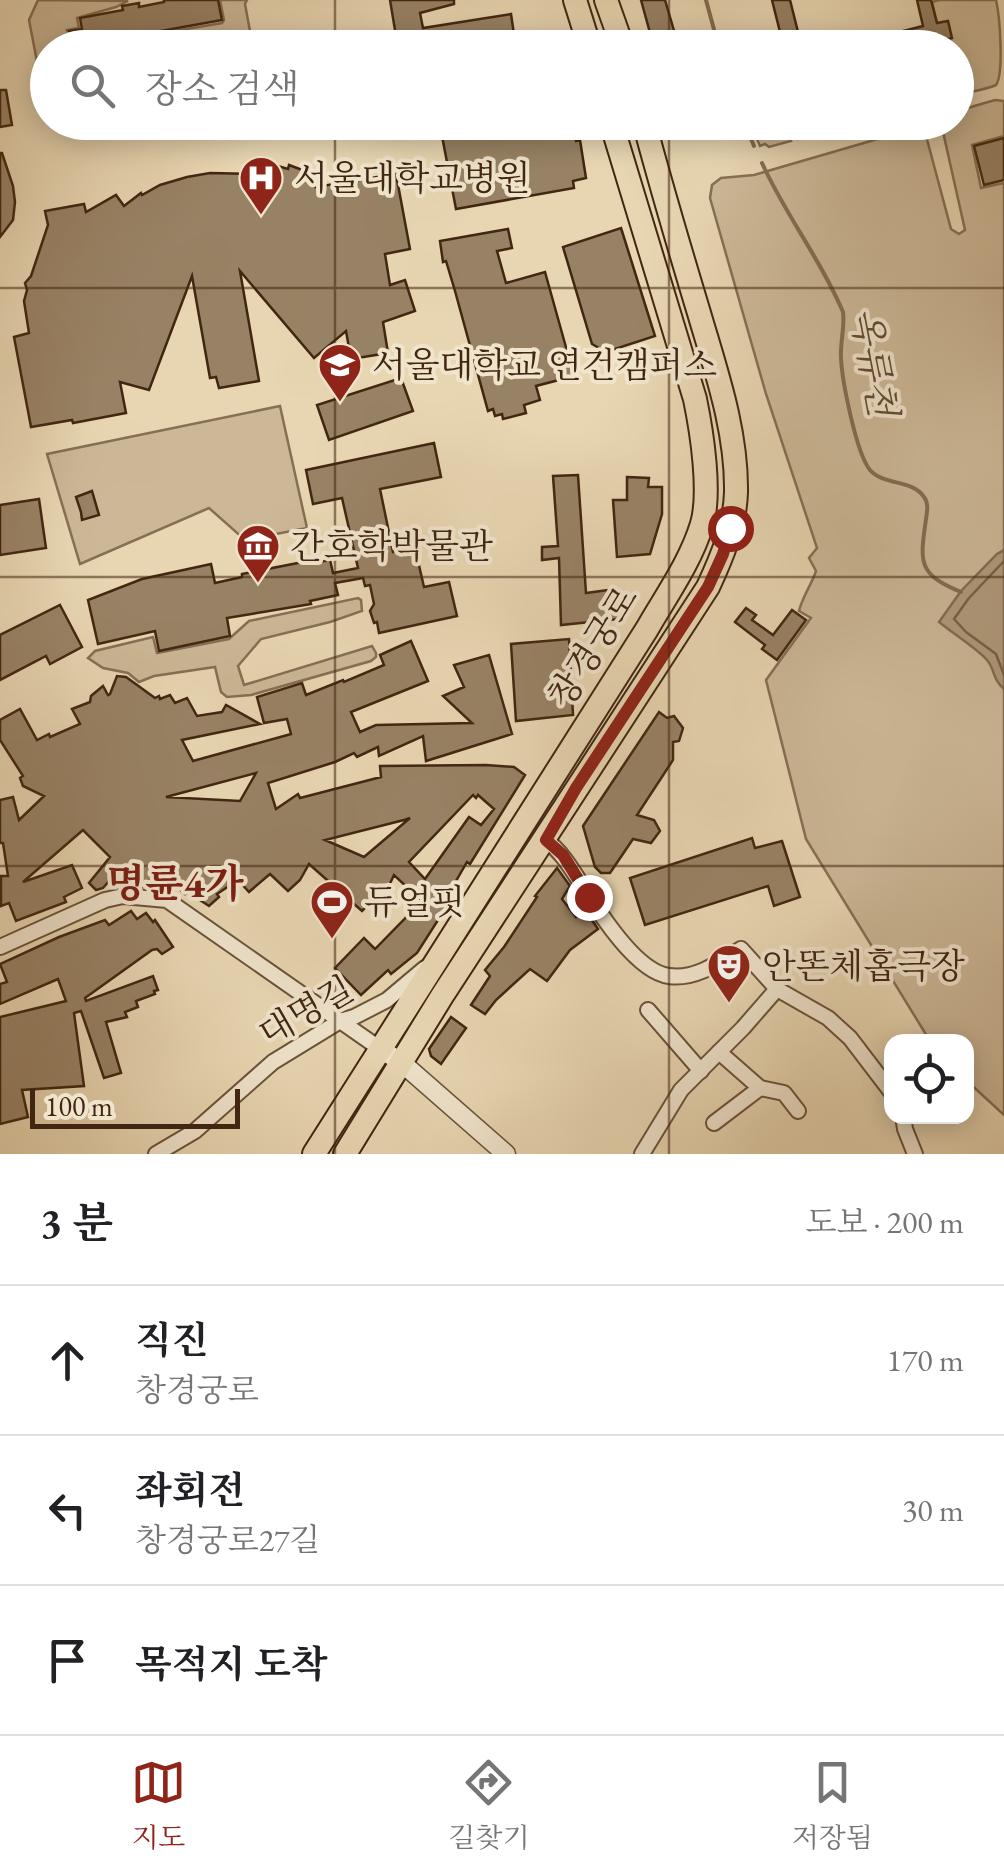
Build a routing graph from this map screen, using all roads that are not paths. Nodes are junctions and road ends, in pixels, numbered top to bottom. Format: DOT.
graph roads {
  1 [pos="575,0"];
  2 [pos="606,0"];
  3 [pos="584,30"];
  4 [pos="617,30"];
  5 [pos="616,140"];
  6 [pos="649,140"];
  7 [pos="546,840"];
  8 [pos="0,947"];
  9 [pos="438,956"];
  10 [pos="777,989"];
  11 [pos="648,1010"];
  12 [pos="340,1021"];
  13 [pos="380,1048"];
  14 [pos="719,1052"];
  15 [pos="401,1062"];
  16 [pos="701,1071"];
  17 [pos="884,1083"];
  18 [pos="760,1088"];
  19 [pos="798,1111"];
  20 [pos="714,1123"];
  21 [pos="906,1124"];
  22 [pos="156,1154"];
  23 [pos="314,1154"];
  24 [pos="344,1154"];
  25 [pos="506,1154"];
  26 [pos="642,1154"];
  27 [pos="915,1154"];
  1 -- 3 [label="main road"];
  2 -- 4 [label="main road"];
  5 -- 9 [label="main road, 창경궁로"];
  6 -- 7 [label="main road, 창경궁로"];
  7 -- 10 [label="street"];
  7 -- 15 [label="main road, 창경궁로"];
  8 -- 12 [label="street"];
  9 -- 12 [label="street, 대명길"];
  9 -- 13 [label="main road, 창경궁로"];
  10 -- 14 [label="street"];
  10 -- 17 [label="street"];
  11 -- 16 [label="street"];
  12 -- 13 [label="street"];
  12 -- 22 [label="street, 대명길"];
  13 -- 15 [label="street"];
  13 -- 23 [label="main road, 창경궁로"];
  14 -- 16 [label="street"];
  14 -- 18 [label="street"];
  15 -- 24 [label="main road, 창경궁로"];
  15 -- 25 [label="street"];
  16 -- 26 [label="street"];
  18 -- 19 [label="street"];
  18 -- 20 [label="street"];
  21 -- 27 [label="street"];
}
